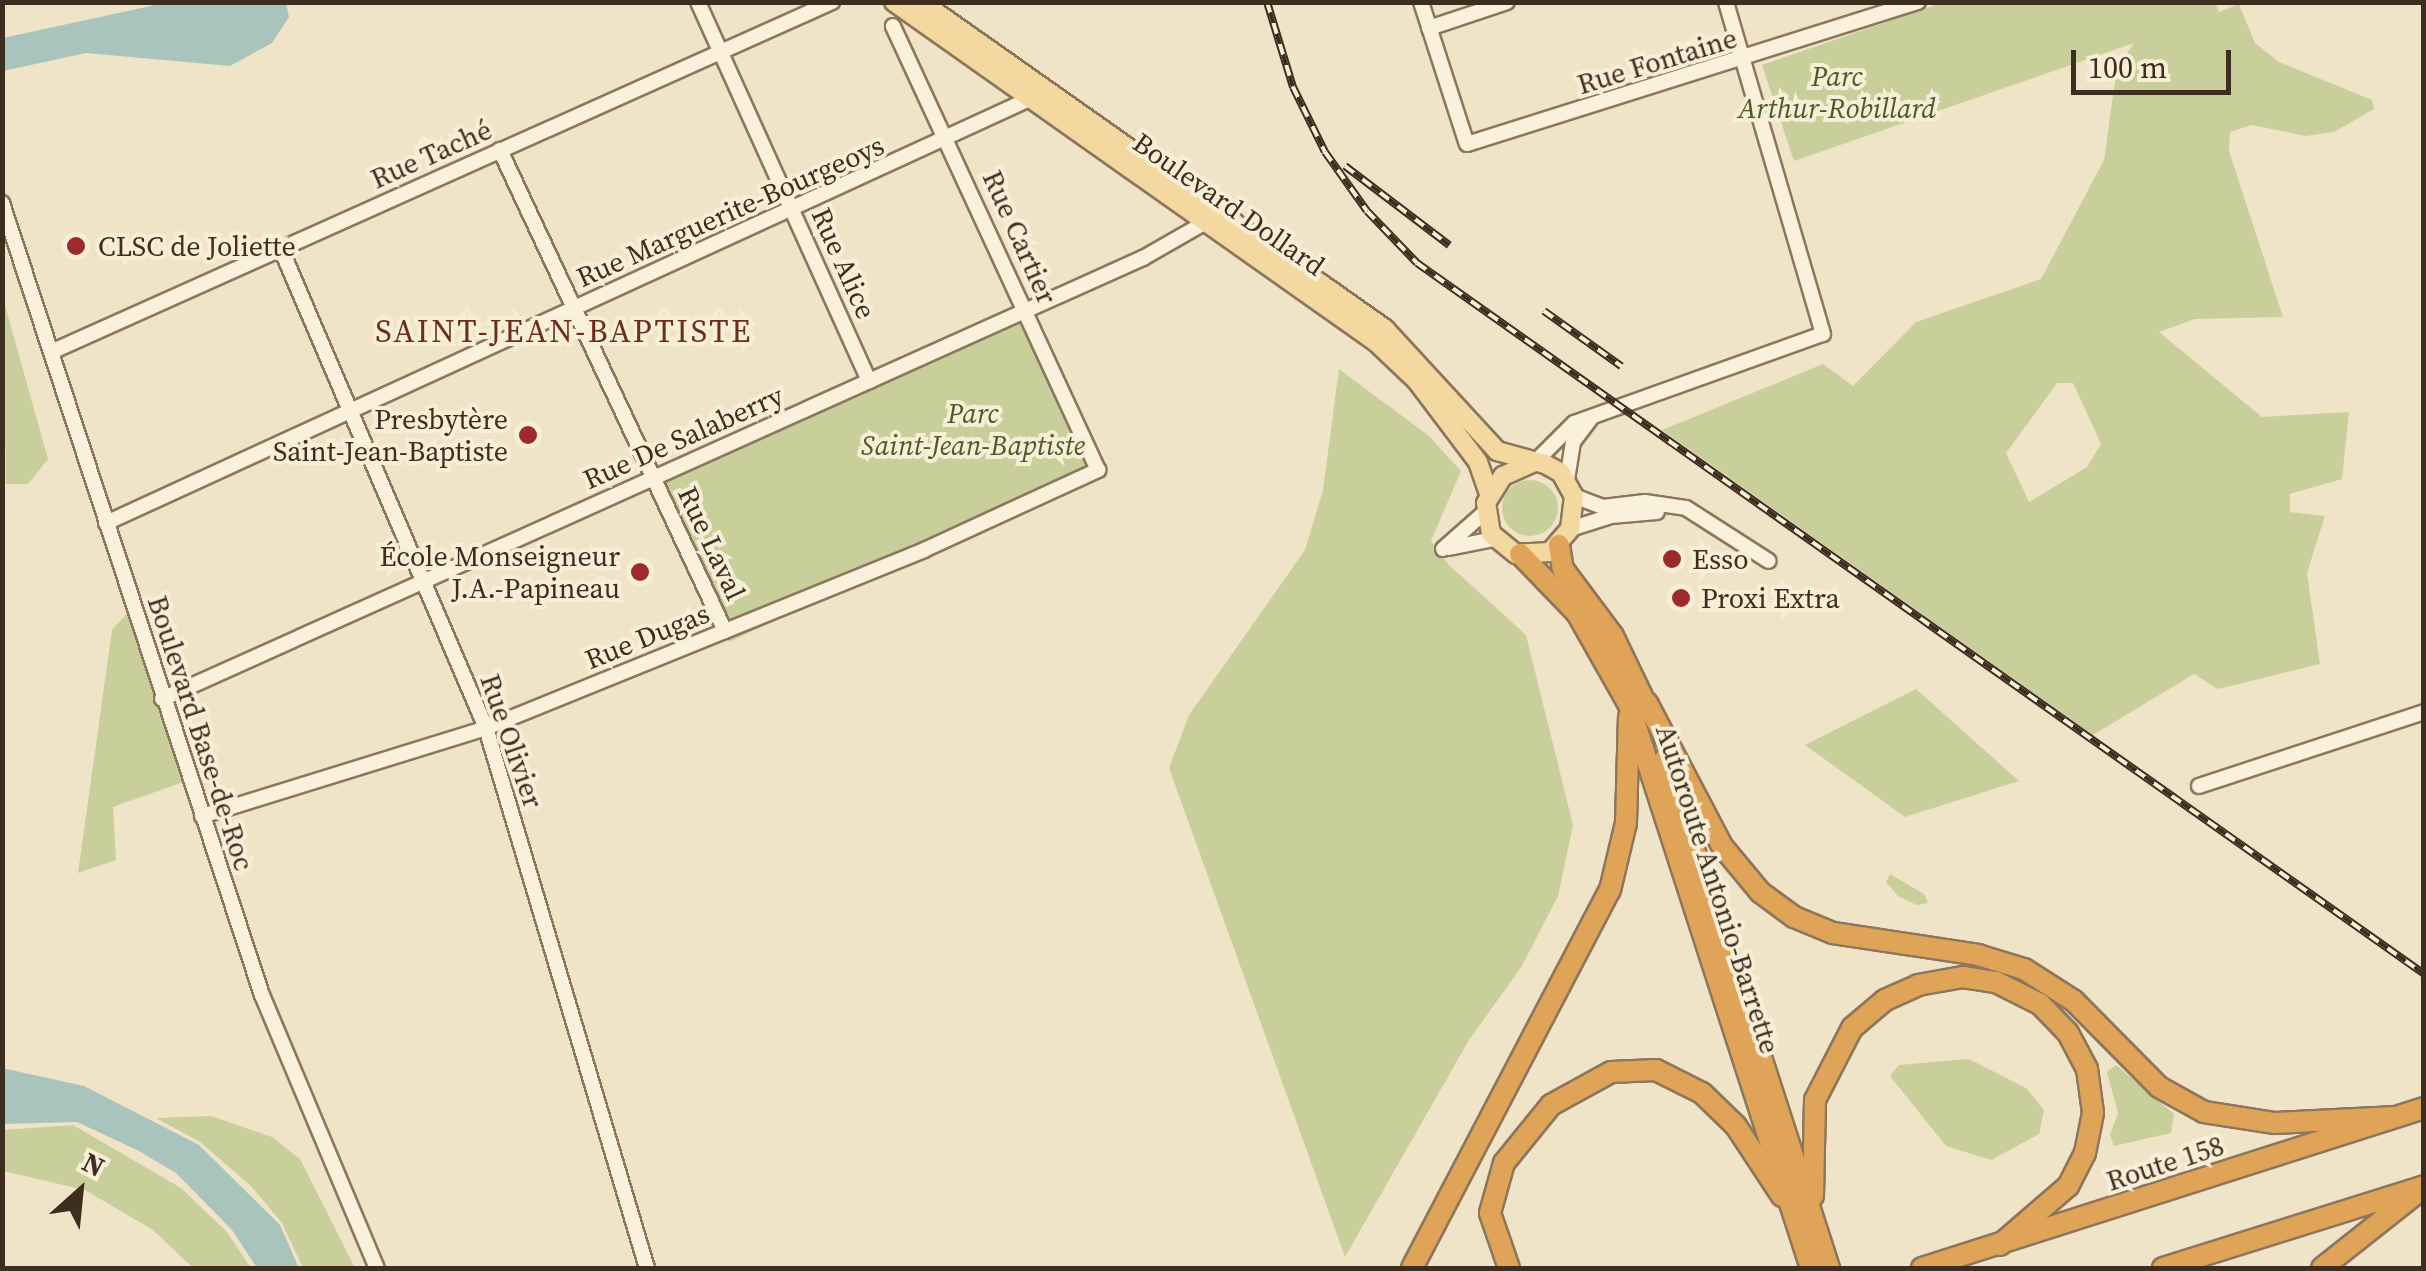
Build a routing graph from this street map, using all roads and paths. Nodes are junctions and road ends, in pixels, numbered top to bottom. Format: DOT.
graph roads {
  1 [pos="698,2"];
  2 [pos="832,2"];
  3 [pos="894,2"];
  4 [pos="921,2"];
  5 [pos="1421,2"];
  6 [pos="1507,2"];
  7 [pos="1726,2"];
  8 [pos="1918,2"];
  9 [pos="893,26"];
  10 [pos="1429,28"];
  11 [pos="721,53"];
  12 [pos="1744,61"];
  13 [pos="1038,95"];
  14 [pos="948,140"];
  15 [pos="500,150"];
  16 [pos="2,203"];
  17 [pos="792,210"];
  18 [pos="1213,217"];
  19 [pos="280,248"];
  20 [pos="575,310"];
  21 [pos="1026,311"];
  22 [pos="51,352"];
  23 [pos="869,381"];
  24 [pos="351,412"];
  25 [pos="1592,417"];
  26 [pos="1535,462"];
  27 [pos="1098,470"];
  28 [pos="653,478"];
  29 [pos="1571,488"];
  30 [pos="1487,503"];
  31 [pos="106,522"];
  32 [pos="1712,524"];
  33 [pos="1564,537"];
  34 [pos="1494,539"];
  35 [pos="1520,554"];
  36 [pos="1769,561"];
  37 [pos="423,581"];
  38 [pos="725,631"];
  39 [pos="162,699"];
  40 [pos="1638,704"];
  41 [pos="2424,712"];
  42 [pos="486,728"];
  43 [pos="2199,786"];
  44 [pos="202,816"];
  45 [pos="2424,1108"];
  46 [pos="2396,1117"];
  47 [pos="2424,1186"];
  48 [pos="1804,1216"];
  49 [pos="2000,1245"];
  50 [pos="377,1268"];
  51 [pos="647,1268"];
  52 [pos="1412,1268"];
  53 [pos="1509,1268"];
  54 [pos="1811,1268"];
  55 [pos="1829,1268"];
  56 [pos="1922,1268"];
  57 [pos="2163,1268"];
  58 [pos="2322,1268"];
  1 -- 11 [label="street, Rue Alice"];
  2 -- 11 [label="street, Rue Taché"];
  3 -- 13 [label="main road, Boulevard Dollard"];
  4 -- 13 [label="main road, Boulevard Dollard"];
  5 -- 10 [label="street"];
  6 -- 10 [label="street"];
  7 -- 12 [label="street"];
  8 -- 12 [label="street, Rue Fontaine"];
  9 -- 14 [label="street, Rue Cartier"];
  10 -- 12 [label="street, Rue Fontaine"];
  11 -- 15 [label="street, Rue Taché"];
  11 -- 17 [label="street, Rue Alice"];
  12 -- 25 [label="street"];
  13 -- 14 [label="street, Rue Marguerite-Bourgeoys"];
  13 -- 18 [label="main road, Boulevard Dollard"];
  14 -- 17 [label="street, Rue Marguerite-Bourgeoys"];
  14 -- 21 [label="street, Rue Cartier"];
  15 -- 19 [label="street, Rue Taché"];
  15 -- 20 [label="street, Rue Laval"];
  16 -- 22 [label="street, Boulevard Base-de-Roc"];
  17 -- 20 [label="street, Rue Marguerite-Bourgeoys"];
  17 -- 23 [label="street, Rue Alice"];
  18 -- 21 [label="street, Rue De Salaberry"];
  18 -- 26 [label="main road, Boulevard Dollard"];
  18 -- 30 [label="main road, Boulevard Dollard"];
  19 -- 22 [label="street, Rue Taché"];
  19 -- 24 [label="street, Rue Olivier"];
  20 -- 24 [label="street, Rue Marguerite-Bourgeoys"];
  20 -- 28 [label="street, Rue Laval"];
  21 -- 23 [label="street, Rue De Salaberry"];
  21 -- 27 [label="street, Rue Cartier"];
  22 -- 31 [label="street, Boulevard Base-de-Roc"];
  23 -- 28 [label="street, Rue De Salaberry"];
  24 -- 31 [label="street, Rue Marguerite-Bourgeoys"];
  24 -- 37 [label="street, Rue Olivier"];
  25 -- 26 [label="street"];
  25 -- 29 [label="street"];
  26 -- 29 [label="main road"];
  26 -- 30 [label="main road"];
  27 -- 38 [label="street, Rue Dugas"];
  28 -- 37 [label="street, Rue De Salaberry"];
  28 -- 38 [label="street, Rue Laval"];
  29 -- 32 [label="street"];
  29 -- 33 [label="main road"];
  30 -- 34 [label="main road"];
  30 -- 34 [label="street"];
  31 -- 39 [label="street, Boulevard Base-de-Roc"];
  32 -- 33 [label="street"];
  32 -- 36 [label="street"];
  33 -- 35 [label="main road"];
  33 -- 40 [label="highway, Autoroute Antonio-Barrette"];
  34 -- 35 [label="main road"];
  35 -- 40 [label="highway, Autoroute Antonio-Barrette"];
  37 -- 39 [label="street, Rue De Salaberry"];
  37 -- 42 [label="street, Rue Olivier"];
  38 -- 42 [label="street, Rue Dugas"];
  39 -- 44 [label="street, Boulevard Base-de-Roc"];
  40 -- 46 [label="highway"];
  40 -- 48 [label="highway, Autoroute Antonio-Barrette"];
  40 -- 52 [label="highway"];
  41 -- 43 [label="street"];
  42 -- 44 [label="street, Rue Dugas"];
  42 -- 51 [label="street, Rue Olivier"];
  44 -- 50 [label="street, Boulevard Base-de-Roc"];
  45 -- 46 [label="highway, Route 158"];
  46 -- 49 [label="highway, Route 158"];
  47 -- 57 [label="highway"];
  47 -- 58 [label="highway"];
  48 -- 49 [label="highway"];
  48 -- 53 [label="highway"];
  48 -- 54 [label="highway, Autoroute Antonio-Barrette"];
  48 -- 55 [label="highway, Autoroute Antonio-Barrette"];
  49 -- 56 [label="highway, Route 158"];
}
